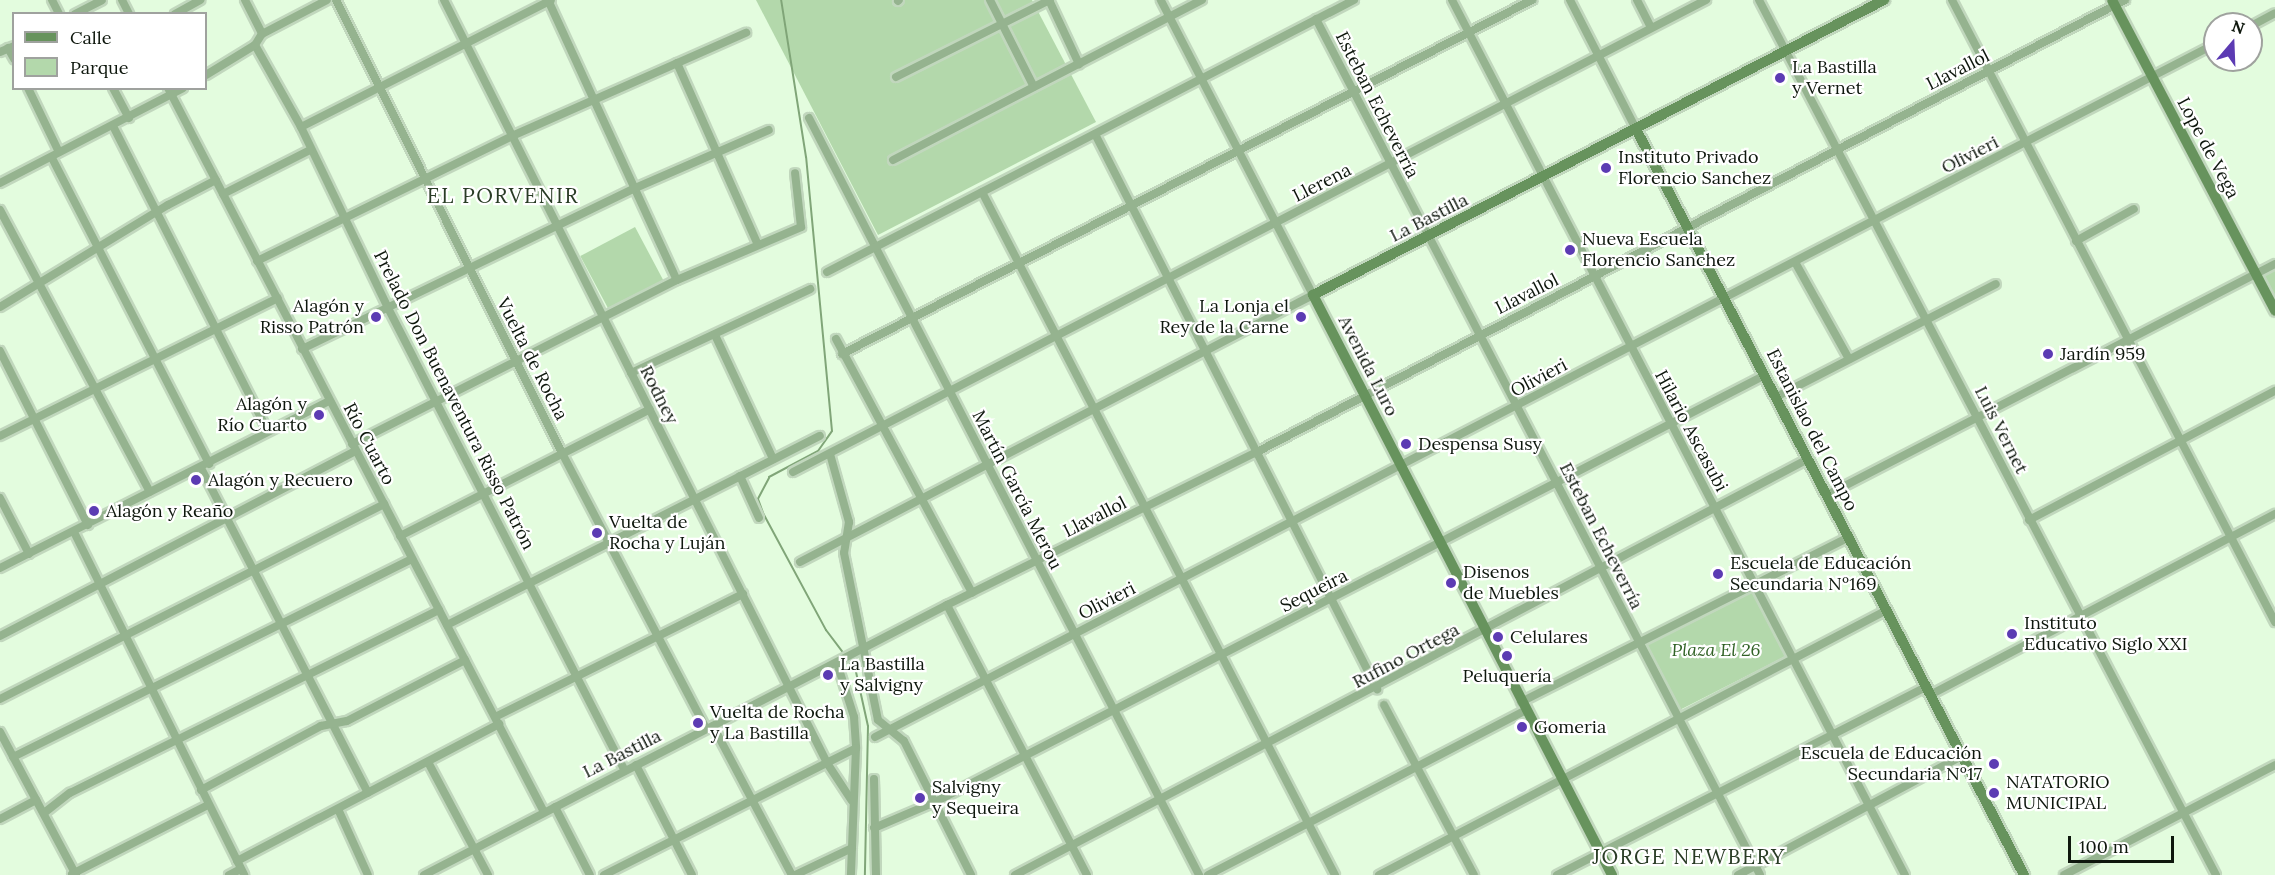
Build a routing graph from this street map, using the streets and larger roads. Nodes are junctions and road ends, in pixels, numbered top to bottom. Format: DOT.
graph roads {
  1 [pos="102,0"];
  2 [pos="200,0"];
  3 [pos="245,0"];
  4 [pos="327,0"];
  5 [pos="336,0"];
  6 [pos="444,0"];
  7 [pos="550,0"];
  8 [pos="990,0"];
  9 [pos="1049,0"];
  10 [pos="1161,0"];
  11 [pos="1202,0"];
  12 [pos="1354,0"];
  13 [pos="1452,0"];
  14 [pos="1532,0"];
  15 [pos="1570,0"];
  16 [pos="1637,0"];
  17 [pos="1758,0"];
  18 [pos="1884,0"];
  19 [pos="1952,0"];
  20 [pos="1701,1"];
  21 [pos="2117,2"];
  22 [pos="79,12"];
  23 [pos="179,12"];
  24 [pos="1170,16"];
  25 [pos="1316,19"];
  26 [pos="1002,24"];
  27 [pos="1651,28"];
  28 [pos="1467,32"];
  29 [pos="746,33"];
  30 [pos="262,34"];
  31 [pos="255,45"];
  32 [pos="466,45"];
  33 [pos="2203,50"];
  34 [pos="1786,51"];
  35 [pos="1599,57"];
  36 [pos="676,63"];
  37 [pos="1079,64"];
  38 [pos="1989,71"];
  39 [pos="207,74"];
  40 [pos="896,77"];
  41 [pos="2152,77"];
  42 [pos="1202,79"];
  43 [pos="379,87"];
  44 [pos="1034,87"];
  45 [pos="29,90"];
  46 [pos="114,90"];
  47 [pos="170,92"];
  48 [pos="1352,92"];
  49 [pos="595,98"];
  50 [pos="1504,106"];
  51 [pos="129,118"];
  52 [pos="809,118"];
  53 [pos="113,126"];
  54 [pos="301,127"];
  55 [pos="1636,129"];
  56 [pos="769,130"];
  57 [pos="1095,134"];
  58 [pos="512,136"];
  59 [pos="2026,143"];
  60 [pos="1838,149"];
  61 [pos="310,150"];
  62 [pos="1239,151"];
  63 [pos="714,154"];
  64 [pos="56,155"];
  65 [pos="893,160"];
  66 [pos="1390,166"];
  67 [pos="795,173"];
  68 [pos="426,177"];
  69 [pos="1542,177"];
  70 [pos="216,180"];
  71 [pos="0,183"];
  72 [pos="633,189"];
  73 [pos="982,192"];
  74 [pos="223,194"];
  75 [pos="1132,207"];
  76 [pos="2134,209"];
  77 [pos="0,210"];
  78 [pos="158,213"];
  79 [pos="344,219"];
  80 [pos="1876,220"];
  81 [pos="1277,223"];
  82 [pos="558,225"];
  83 [pos="1688,228"];
  84 [pos="1428,237"];
  85 [pos="2076,241"];
  86 [pos="758,245"];
  87 [pos="875,247"];
  88 [pos="98,248"];
  89 [pos="257,261"];
  90 [pos="1795,262"];
  91 [pos="2275,264"];
  92 [pos="1020,266"];
  93 [pos="469,268"];
  94 [pos="827,272"];
  95 [pos="2255,274"];
  96 [pos="1594,277"];
  97 [pos="677,280"];
  98 [pos="1168,280"];
  99 [pos="40,282"];
  100 [pos="1996,284"];
  101 [pos="810,289"];
  102 [pos="1313,295"];
  103 [pos="278,298"];
  104 [pos="1725,298"];
  105 [pos="387,306"];
  106 [pos="0,307"];
  107 [pos="2275,311"];
  108 [pos="603,320"];
  109 [pos="1927,320"];
  110 [pos="912,321"];
  111 [pos="216,327"];
  112 [pos="715,335"];
  113 [pos="1057,336"];
  114 [pos="1478,336"];
  115 [pos="836,339"];
  116 [pos="2128,339"];
  117 [pos="1631,347"];
  118 [pos="302,349"];
  119 [pos="0,351"];
  120 [pos="1204,351"];
  121 [pos="842,354"];
  122 [pos="155,357"];
  123 [pos="1849,359"];
  124 [pos="517,363"];
  125 [pos="631,373"];
  126 [pos="1765,375"];
  127 [pos="96,388"];
  128 [pos="950,391"];
  129 [pos="2275,391"];
  130 [pos="1364,396"];
  131 [pos="1776,397"];
  132 [pos="329,401"];
  133 [pos="437,401"];
  134 [pos="1517,407"];
  135 [pos="1095,408"];
  136 [pos="650,409"];
  137 [pos="1979,418"];
  138 [pos="34,419"];
  139 [pos="1671,424"];
  140 [pos="880,427"];
  141 [pos="268,431"];
  142 [pos="0,436"];
  143 [pos="820,436"];
  144 [pos="2179,438"];
  145 [pos="354,448"];
  146 [pos="562,453"];
  147 [pos="1255,453"];
  148 [pos="830,454"];
  149 [pos="773,459"];
  150 [pos="1808,459"];
  151 [pos="988,464"];
  152 [pos="205,466"];
  153 [pos="1401,467"];
  154 [pos="793,472"];
  155 [pos="740,476"];
  156 [pos="1558,483"];
  157 [pos="150,492"];
  158 [pos="485,493"];
  159 [pos="1827,495"];
  160 [pos="0,498"];
  161 [pos="921,498"];
  162 [pos="695,499"];
  163 [pos="384,504"];
  164 [pos="1146,508"];
  165 [pos="1715,508"];
  166 [pos="2275,514"];
  167 [pos="759,518"];
  168 [pos="227,519"];
  169 [pos="2030,520"];
  170 [pos="1292,524"];
  171 [pos="88,525"];
  172 [pos="74,532"];
  173 [pos="400,536"];
  174 [pos="849,536"];
  175 [pos="1849,537"];
  176 [pos="2231,537"];
  177 [pos="610,544"];
  178 [pos="1440,544"];
  179 [pos="29,554"];
  180 [pos="412,559"];
  181 [pos="800,562"];
  182 [pos="1038,563"];
  183 [pos="0,568"];
  184 [pos="1601,568"];
  185 [pos="253,570"];
  186 [pos="1182,579"];
  187 [pos="530,583"];
  188 [pos="99,584"];
  189 [pos="1755,584"];
  190 [pos="972,593"];
  191 [pos="743,594"];
  192 [pos="1330,599"];
  193 [pos="947,605"];
  194 [pos="439,610"];
  195 [pos="1887,610"];
  196 [pos="2080,616"];
  197 [pos="2275,622"];
  198 [pos="280,623"];
  199 [pos="447,625"];
  200 [pos="1485,630"];
  201 [pos="1074,634"];
  202 [pos="0,636"];
  203 [pos="126,636"];
  204 [pos="659,636"];
  205 [pos="1640,642"];
  206 [pos="864,647"];
  207 [pos="1221,657"];
  208 [pos="1793,658"];
  209 [pos="465,660"];
  210 [pos="837,663"];
  211 [pos="308,675"];
  212 [pos="578,678"];
  213 [pos="987,681"];
  214 [pos="789,687"];
  215 [pos="1377,689"];
  216 [pos="152,690"];
  217 [pos="1928,691"];
  218 [pos="0,699"];
  219 [pos="1384,705"];
  220 [pos="1524,706"];
  221 [pos="1113,710"];
  222 [pos="1678,718"];
  223 [pos="497,721"];
  224 [pos="333,724"];
  225 [pos="710,727"];
  226 [pos="891,730"];
  227 [pos="0,732"];
  228 [pos="1832,734"];
  229 [pos="875,737"];
  230 [pos="176,740"];
  231 [pos="1267,745"];
  232 [pos="856,748"];
  233 [pos="1026,755"];
  234 [pos="1962,756"];
  235 [pos="13,757"];
  236 [pos="428,762"];
  237 [pos="827,763"];
  238 [pos="636,765"];
  239 [pos="2275,765"];
  240 [pos="1417,767"];
  241 [pos="625,771"];
  242 [pos="874,779"];
  243 [pos="1563,779"];
  244 [pos="201,790"];
  245 [pos="368,793"];
  246 [pos="1718,794"];
  247 [pos="36,800"];
  248 [pos="754,800"];
  249 [pos="852,801"];
  250 [pos="1160,801"];
  251 [pos="935,802"];
  252 [pos="208,805"];
  253 [pos="1869,805"];
  254 [pos="555,807"];
  255 [pos="338,809"];
  256 [pos="544,812"];
  257 [pos="44,813"];
  258 [pos="2184,813"];
  259 [pos="0,819"];
  260 [pos="1309,823"];
  261 [pos="874,828"];
  262 [pos="1454,836"];
  263 [pos="675,841"];
  264 [pos="1072,846"];
  265 [pos="852,848"];
  266 [pos="475,849"];
  267 [pos="1600,854"];
  268 [pos="1755,866"];
  269 [pos="240,868"];
  270 [pos="74,874"];
  271 [pos="1903,874"];
  272 [pos="229,875"];
  273 [pos="368,875"];
  274 [pos="424,875"];
  275 [pos="488,875"];
  276 [pos="590,875"];
  277 [pos="604,875"];
  278 [pos="693,875"];
  279 [pos="793,875"];
  280 [pos="851,875"];
  281 [pos="876,875"];
  282 [pos="972,875"];
  283 [pos="1015,875"];
  284 [pos="1087,875"];
  285 [pos="1199,875"];
  286 [pos="1208,875"];
  287 [pos="1335,875"];
  288 [pos="1379,875"];
  289 [pos="1474,875"];
  290 [pos="1557,875"];
  291 [pos="1612,875"];
  292 [pos="1737,875"];
  293 [pos="1760,875"];
  294 [pos="2024,875"];
  295 [pos="2064,875"];
  296 [pos="2216,875"];
  1 -- 22 [label="street"];
  2 -- 23 [label="street"];
  3 -- 30 [label="street"];
  4 -- 30 [label="street"];
  5 -- 43 [label="street, Vuelta de Rocha"];
  6 -- 32 [label="street, Rodney"];
  7 -- 32 [label="street"];
  7 -- 49 [label="street"];
  8 -- 26 [label="street"];
  9 -- 26 [label="street"];
  9 -- 37 [label="street"];
  10 -- 24 [label="street, Avenida Luro"];
  11 -- 24 [label="street"];
  12 -- 25 [label="street"];
  13 -- 28 [label="street, Hilario Ascasubi"];
  14 -- 28 [label="street"];
  15 -- 35 [label="street, Estanislao del Campo"];
  16 -- 27 [label="street"];
  17 -- 34 [label="street, Luis Vernet"];
  18 -- 34 [label="street, La Bastilla"];
  19 -- 38 [label="street"];
  20 -- 27 [label="street, Llerena"];
  21 -- 38 [label="street, Llavallol"];
  21 -- 41 [label="street, Lope de Vega"];
  24 -- 37 [label="street"];
  24 -- 42 [label="street, Avenida Luro"];
  25 -- 42 [label="street"];
  25 -- 48 [label="street, Esteban Echeverría"];
  26 -- 40 [label="street"];
  26 -- 44 [label="street"];
  27 -- 35 [label="street, Llerena"];
  28 -- 48 [label="street"];
  28 -- 50 [label="street, Hilario Ascasubi"];
  29 -- 36 [label="street"];
  30 -- 31 [label="street"];
  31 -- 39 [label="street"];
  31 -- 54 [label="street, Prelado Don Buenaventura Risso Patrón"];
  32 -- 43 [label="street"];
  32 -- 58 [label="street, Rodney"];
  33 -- 41 [label="street, Olivieri"];
  34 -- 55 [label="street, La Bastilla"];
  34 -- 60 [label="street, Luis Vernet"];
  35 -- 50 [label="street, Llerena"];
  35 -- 55 [label="street, Estanislao del Campo"];
  36 -- 49 [label="street"];
  36 -- 63 [label="street"];
  37 -- 44 [label="street"];
  38 -- 59 [label="street"];
  38 -- 60 [label="street, Llavallol"];
  41 -- 59 [label="street, Olivieri"];
  41 -- 95 [label="street, Lope de Vega"];
  42 -- 57 [label="street"];
  42 -- 62 [label="street, Avenida Luro"];
  43 -- 54 [label="street"];
  43 -- 68 [label="street, Vuelta de Rocha"];
  44 -- 65 [label="street"];
  45 -- 64 [label="street"];
  46 -- 51 [label="street"];
  47 -- 51 [label="street"];
  47 -- 70 [label="street, Río Cuarto"];
  48 -- 62 [label="street"];
  48 -- 66 [label="street, Esteban Echeverría"];
  49 -- 58 [label="street"];
  49 -- 72 [label="street"];
  50 -- 66 [label="street, Llerena"];
  50 -- 69 [label="street, Hilario Ascasubi"];
  51 -- 53 [label="street"];
  52 -- 87 [label="street, Martín García Merou"];
  53 -- 64 [label="street"];
  53 -- 78 [label="street"];
  54 -- 61 [label="street, Prelado Don Buenaventura Risso Patrón"];
  55 -- 69 [label="street, La Bastilla"];
  55 -- 83 [label="street, Estanislao del Campo"];
  56 -- 63 [label="street"];
  57 -- 73 [label="street"];
  57 -- 75 [label="street"];
  58 -- 68 [label="street"];
  58 -- 82 [label="street, Rodney"];
  59 -- 80 [label="street, Olivieri"];
  59 -- 85 [label="street"];
  60 -- 80 [label="street, Luis Vernet"];
  60 -- 83 [label="street, Llavallol"];
  61 -- 74 [label="street"];
  61 -- 79 [label="street, Prelado Don Buenaventura Risso Patrón"];
  62 -- 75 [label="street"];
  62 -- 81 [label="street, Avenida Luro"];
  63 -- 72 [label="street"];
  63 -- 86 [label="street"];
  64 -- 71 [label="street"];
  64 -- 88 [label="street"];
  66 -- 81 [label="street, Llerena"];
  66 -- 84 [label="street, Esteban Echeverría"];
  67 -- 86 [label="street"];
  68 -- 79 [label="street"];
  68 -- 93 [label="street, Vuelta de Rocha"];
  69 -- 84 [label="street, La Bastilla"];
  69 -- 96 [label="street, Hilario Ascasubi"];
  70 -- 74 [label="street, Río Cuarto"];
  70 -- 78 [label="street"];
  72 -- 82 [label="street"];
  72 -- 97 [label="street"];
  73 -- 87 [label="street"];
  73 -- 92 [label="street"];
  74 -- 89 [label="street, Río Cuarto"];
  75 -- 92 [label="street"];
  75 -- 98 [label="street"];
  76 -- 85 [label="street"];
  77 -- 99 [label="street"];
  78 -- 88 [label="street"];
  78 -- 111 [label="street"];
  79 -- 89 [label="street"];
  79 -- 105 [label="street, Prelado Don Buenaventura Risso Patrón"];
  80 -- 90 [label="street, Olivieri"];
  80 -- 109 [label="street, Luis Vernet"];
  81 -- 98 [label="street, Llerena"];
  81 -- 102 [label="street, Avenida Luro"];
  82 -- 93 [label="street"];
  82 -- 108 [label="street, Rodney"];
  83 -- 96 [label="street, Llavallol"];
  83 -- 104 [label="street, Estanislao del Campo"];
  84 -- 102 [label="street, La Bastilla"];
  84 -- 114 [label="street, Esteban Echeverría"];
  85 -- 116 [label="street"];
  86 -- 97 [label="street"];
  87 -- 94 [label="street"];
  87 -- 110 [label="street, Martín García Merou"];
  88 -- 99 [label="street"];
  88 -- 122 [label="street"];
  89 -- 103 [label="street, Río Cuarto"];
  90 -- 104 [label="street, Olivieri"];
  90 -- 123 [label="street"];
  91 -- 95 [label="street"];
  92 -- 110 [label="street"];
  92 -- 113 [label="street"];
  93 -- 105 [label="street"];
  93 -- 124 [label="street, Vuelta de Rocha"];
  95 -- 107 [label="street, Lope de Vega"];
  95 -- 116 [label="street"];
  96 -- 114 [label="street, Llavallol"];
  96 -- 117 [label="street, Hilario Ascasubi"];
  97 -- 108 [label="street"];
  98 -- 113 [label="street, Llerena"];
  98 -- 120 [label="street"];
  99 -- 106 [label="street"];
  99 -- 127 [label="street"];
  100 -- 109 [label="street"];
  101 -- 112 [label="street"];
  102 -- 120 [label="street, La Bastilla"];
  102 -- 130 [label="street, Avenida Luro"];
  103 -- 111 [label="street"];
  103 -- 118 [label="street, Río Cuarto"];
  104 -- 117 [label="street, Olivieri"];
  104 -- 126 [label="street, Estanislao del Campo"];
  105 -- 118 [label="street"];
  105 -- 133 [label="street, Prelado Don Buenaventura Risso Patrón"];
  108 -- 124 [label="street"];
  108 -- 125 [label="street, Rodney"];
  109 -- 123 [label="street"];
  109 -- 137 [label="street, Luis Vernet"];
  110 -- 121 [label="street"];
  110 -- 128 [label="street, Martín García Merou"];
  111 -- 122 [label="street"];
  111 -- 141 [label="street"];
  112 -- 125 [label="street"];
  112 -- 149 [label="street"];
  113 -- 128 [label="street, Llerena"];
  113 -- 135 [label="street"];
  114 -- 130 [label="street, Llavallol"];
  114 -- 134 [label="street, Esteban Echeverría"];
  115 -- 121 [label="street"];
  116 -- 137 [label="street"];
  116 -- 144 [label="street"];
  117 -- 134 [label="street, Olivieri"];
  117 -- 139 [label="street, Hilario Ascasubi"];
  118 -- 132 [label="street, Río Cuarto"];
  119 -- 138 [label="street"];
  120 -- 135 [label="street, La Bastilla"];
  120 -- 147 [label="street"];
  121 -- 140 [label="street"];
  122 -- 127 [label="street"];
  122 -- 152 [label="street"];
  123 -- 131 [label="street"];
  124 -- 133 [label="street"];
  124 -- 146 [label="street, Vuelta de Rocha"];
  125 -- 136 [label="street, Rodney"];
  126 -- 131 [label="street, Estanislao del Campo"];
  126 -- 139 [label="street, Sequeira"];
  127 -- 138 [label="street"];
  127 -- 157 [label="street"];
  128 -- 140 [label="street, Llerena"];
  128 -- 151 [label="street, Martín García Merou"];
  129 -- 144 [label="street"];
  130 -- 147 [label="street, Llavallol"];
  130 -- 153 [label="street, Avenida Luro"];
  131 -- 150 [label="street, Estanislao del Campo"];
  132 -- 141 [label="street"];
  132 -- 145 [label="street, Río Cuarto"];
  133 -- 145 [label="street"];
  133 -- 158 [label="street, Prelado Don Buenaventura Risso Patrón"];
  134 -- 153 [label="street, Olivieri"];
  134 -- 156 [label="street, Esteban Echeverría"];
  135 -- 151 [label="street, La Bastilla"];
  135 -- 164 [label="street"];
  136 -- 146 [label="street"];
  136 -- 162 [label="street, Rodney"];
  137 -- 159 [label="street"];
  137 -- 169 [label="street, Luis Vernet"];
  138 -- 142 [label="street"];
  138 -- 171 [label="street"];
  139 -- 156 [label="street, Sequeira"];
  139 -- 165 [label="street, Hilario Ascasubi"];
  140 -- 148 [label="street, Llerena"];
  140 -- 161 [label="street"];
  141 -- 152 [label="street"];
  143 -- 149 [label="street"];
  144 -- 169 [label="street"];
  144 -- 176 [label="street"];
  145 -- 163 [label="street, Río Cuarto"];
  145 -- 168 [label="street"];
  146 -- 158 [label="street"];
  146 -- 177 [label="street, Vuelta de Rocha"];
  147 -- 164 [label="street, Llavallol"];
  147 -- 170 [label="street"];
  148 -- 154 [label="street, Llerena"];
  148 -- 174 [label="street"];
  149 -- 155 [label="street"];
  150 -- 159 [label="street, Estanislao del Campo"];
  150 -- 165 [label="street, Rufino Ortega"];
  151 -- 161 [label="street, La Bastilla"];
  151 -- 182 [label="street, Martín García Merou"];
  152 -- 157 [label="street"];
  152 -- 168 [label="street"];
  153 -- 170 [label="street, Olivieri"];
  153 -- 178 [label="street, Avenida Luro"];
  155 -- 162 [label="street"];
  155 -- 167 [label="street"];
  156 -- 178 [label="street, Sequeira"];
  156 -- 184 [label="street, Esteban Echeverría"];
  157 -- 171 [label="street"];
  158 -- 173 [label="street"];
  158 -- 187 [label="street, Prelado Don Buenaventura Risso Patrón"];
  159 -- 175 [label="street, Estanislao del Campo"];
  160 -- 179 [label="street"];
  161 -- 174 [label="street, La Bastilla"];
  161 -- 190 [label="street"];
  162 -- 177 [label="street"];
  162 -- 191 [label="street, Rodney"];
  163 -- 173 [label="street, Río Cuarto"];
  163 -- 185 [label="street"];
  164 -- 182 [label="street, Llavallol"];
  164 -- 186 [label="street"];
  165 -- 184 [label="street, Rufino Ortega"];
  165 -- 189 [label="street, Hilario Ascasubi"];
  166 -- 176 [label="street"];
  168 -- 185 [label="street"];
  168 -- 188 [label="street"];
  169 -- 196 [label="street, Luis Vernet"];
  170 -- 186 [label="street, Olivieri"];
  170 -- 192 [label="street"];
  171 -- 172 [label="street"];
  172 -- 179 [label="street"];
  172 -- 188 [label="street"];
  173 -- 180 [label="street, Río Cuarto"];
  174 -- 181 [label="street, La Bastilla"];
  174 -- 206 [label="street"];
  175 -- 189 [label="street"];
  175 -- 195 [label="street, Estanislao del Campo"];
  176 -- 196 [label="street"];
  176 -- 197 [label="street"];
  177 -- 187 [label="street"];
  177 -- 204 [label="street, Vuelta de Rocha"];
  178 -- 192 [label="street, Sequeira"];
  178 -- 200 [label="street, Avenida Luro"];
  179 -- 183 [label="street"];
  180 -- 194 [label="street, Río Cuarto"];
  180 -- 198 [label="street"];
  182 -- 190 [label="street"];
  182 -- 201 [label="street, Martín García Merou"];
  184 -- 200 [label="street, Rufino Ortega"];
  184 -- 205 [label="street, Esteban Echeverría"];
  185 -- 198 [label="street"];
  185 -- 203 [label="street"];
  186 -- 201 [label="street, Olivieri"];
  186 -- 207 [label="street"];
  187 -- 199 [label="street"];
  187 -- 212 [label="street, Prelado Don Buenaventura Risso Patrón"];
  188 -- 202 [label="street"];
  188 -- 203 [label="street"];
  189 -- 205 [label="street"];
  189 -- 208 [label="street, Hilario Ascasubi"];
  190 -- 193 [label="street"];
  191 -- 204 [label="street"];
  191 -- 214 [label="street, Rodney"];
  192 -- 207 [label="street, Sequeira"];
  192 -- 215 [label="street"];
  193 -- 206 [label="street"];
  193 -- 213 [label="street"];
  194 -- 199 [label="street, Río Cuarto"];
  194 -- 211 [label="street"];
  195 -- 208 [label="street"];
  195 -- 217 [label="street, Estanislao del Campo"];
  196 -- 217 [label="street"];
  196 -- 258 [label="street, Luis Vernet"];
  198 -- 211 [label="street"];
  198 -- 216 [label="street"];
  199 -- 209 [label="street, Río Cuarto"];
  200 -- 215 [label="street, Rufino Ortega"];
  200 -- 220 [label="street, Avenida Luro"];
  201 -- 213 [label="street, Olivieri"];
  201 -- 221 [label="street, Martín García Merou"];
  203 -- 216 [label="street"];
  203 -- 218 [label="street"];
  204 -- 212 [label="street"];
  204 -- 225 [label="street, Vuelta de Rocha"];
  205 -- 220 [label="street"];
  205 -- 222 [label="street, Esteban Echeverría"];
  206 -- 210 [label="street, La Bastilla"];
  206 -- 226 [label="street"];
  207 -- 221 [label="street, Sequeira"];
  207 -- 231 [label="street"];
  208 -- 222 [label="street"];
  208 -- 228 [label="street, Hilario Ascasubi"];
  209 -- 223 [label="street, Río Cuarto"];
  209 -- 224 [label="street"];
  210 -- 214 [label="street, La Bastilla"];
  210 -- 232 [label="street"];
  211 -- 224 [label="street"];
  211 -- 230 [label="street"];
  212 -- 223 [label="street"];
  212 -- 241 [label="street, Prelado Don Buenaventura Risso Patrón"];
  213 -- 226 [label="street, Olivieri"];
  213 -- 233 [label="street"];
  214 -- 225 [label="street, La Bastilla"];
  214 -- 237 [label="street, Rodney"];
  215 -- 231 [label="street, Rufino Ortega"];
  216 -- 230 [label="street"];
  216 -- 235 [label="street"];
  217 -- 228 [label="street"];
  217 -- 234 [label="street, Estanislao del Campo"];
  219 -- 240 [label="street"];
  220 -- 240 [label="street"];
  220 -- 243 [label="street, Avenida Luro"];
  221 -- 233 [label="street, Sequeira"];
  221 -- 250 [label="street, Martín García Merou"];
  222 -- 243 [label="street"];
  222 -- 246 [label="street, Esteban Echeverría"];
  223 -- 236 [label="street"];
  223 -- 256 [label="street, Río Cuarto"];
  224 -- 244 [label="street"];
  224 -- 245 [label="street"];
  225 -- 238 [label="street, La Bastilla"];
  225 -- 248 [label="street, Vuelta de Rocha"];
  226 -- 229 [label="street, Olivieri"];
  226 -- 251 [label="street"];
  227 -- 235 [label="street"];
  228 -- 246 [label="street"];
  228 -- 253 [label="street, Hilario Ascasubi"];
  230 -- 244 [label="street"];
  230 -- 257 [label="street"];
  231 -- 250 [label="street, Rufino Ortega"];
  231 -- 260 [label="street"];
  232 -- 237 [label="street"];
  232 -- 249 [label="street"];
  233 -- 251 [label="street, Sequeira"];
  233 -- 264 [label="street"];
  234 -- 253 [label="street"];
  234 -- 294 [label="street, Estanislao del Campo"];
  235 -- 247 [label="street"];
  236 -- 245 [label="street"];
  236 -- 266 [label="street"];
  237 -- 248 [label="street"];
  237 -- 249 [label="street, Rodney"];
  238 -- 241 [label="street, La Bastilla"];
  238 -- 263 [label="street"];
  239 -- 258 [label="street"];
  240 -- 260 [label="street"];
  240 -- 262 [label="street"];
  241 -- 254 [label="street, La Bastilla"];
  242 -- 261 [label="street"];
  243 -- 262 [label="street"];
  243 -- 267 [label="street, Avenida Luro"];
  244 -- 252 [label="street"];
  245 -- 255 [label="street"];
  246 -- 267 [label="street"];
  246 -- 268 [label="street, Esteban Echeverría"];
  247 -- 257 [label="street"];
  247 -- 259 [label="street"];
  248 -- 263 [label="street"];
  248 -- 279 [label="street, Vuelta de Rocha"];
  249 -- 265 [label="street"];
  250 -- 264 [label="street, Rufino Ortega"];
  250 -- 285 [label="street, Martín García Merou"];
  251 -- 261 [label="street, Sequeira"];
  251 -- 282 [label="street"];
  252 -- 269 [label="street"];
  252 -- 270 [label="street"];
  253 -- 268 [label="street"];
  253 -- 271 [label="street, Hilario Ascasubi"];
  254 -- 256 [label="street, La Bastilla"];
  254 -- 276 [label="street"];
  255 -- 269 [label="street"];
  255 -- 273 [label="street"];
  256 -- 266 [label="street, La Bastilla"];
  257 -- 270 [label="street"];
  258 -- 295 [label="street"];
  258 -- 296 [label="street, Luis Vernet"];
  260 -- 286 [label="street"];
  260 -- 287 [label="street"];
  261 -- 281 [label="street"];
  262 -- 288 [label="street"];
  262 -- 289 [label="street"];
  263 -- 277 [label="street"];
  263 -- 278 [label="street"];
  264 -- 283 [label="street, Rufino Ortega"];
  264 -- 284 [label="street"];
  265 -- 279 [label="street"];
  265 -- 280 [label="street"];
  266 -- 274 [label="street, La Bastilla"];
  266 -- 275 [label="street"];
  267 -- 290 [label="street"];
  267 -- 291 [label="street, Avenida Luro"];
  268 -- 292 [label="street"];
  268 -- 293 [label="street, Esteban Echeverría"];
  269 -- 272 [label="street"];
}
